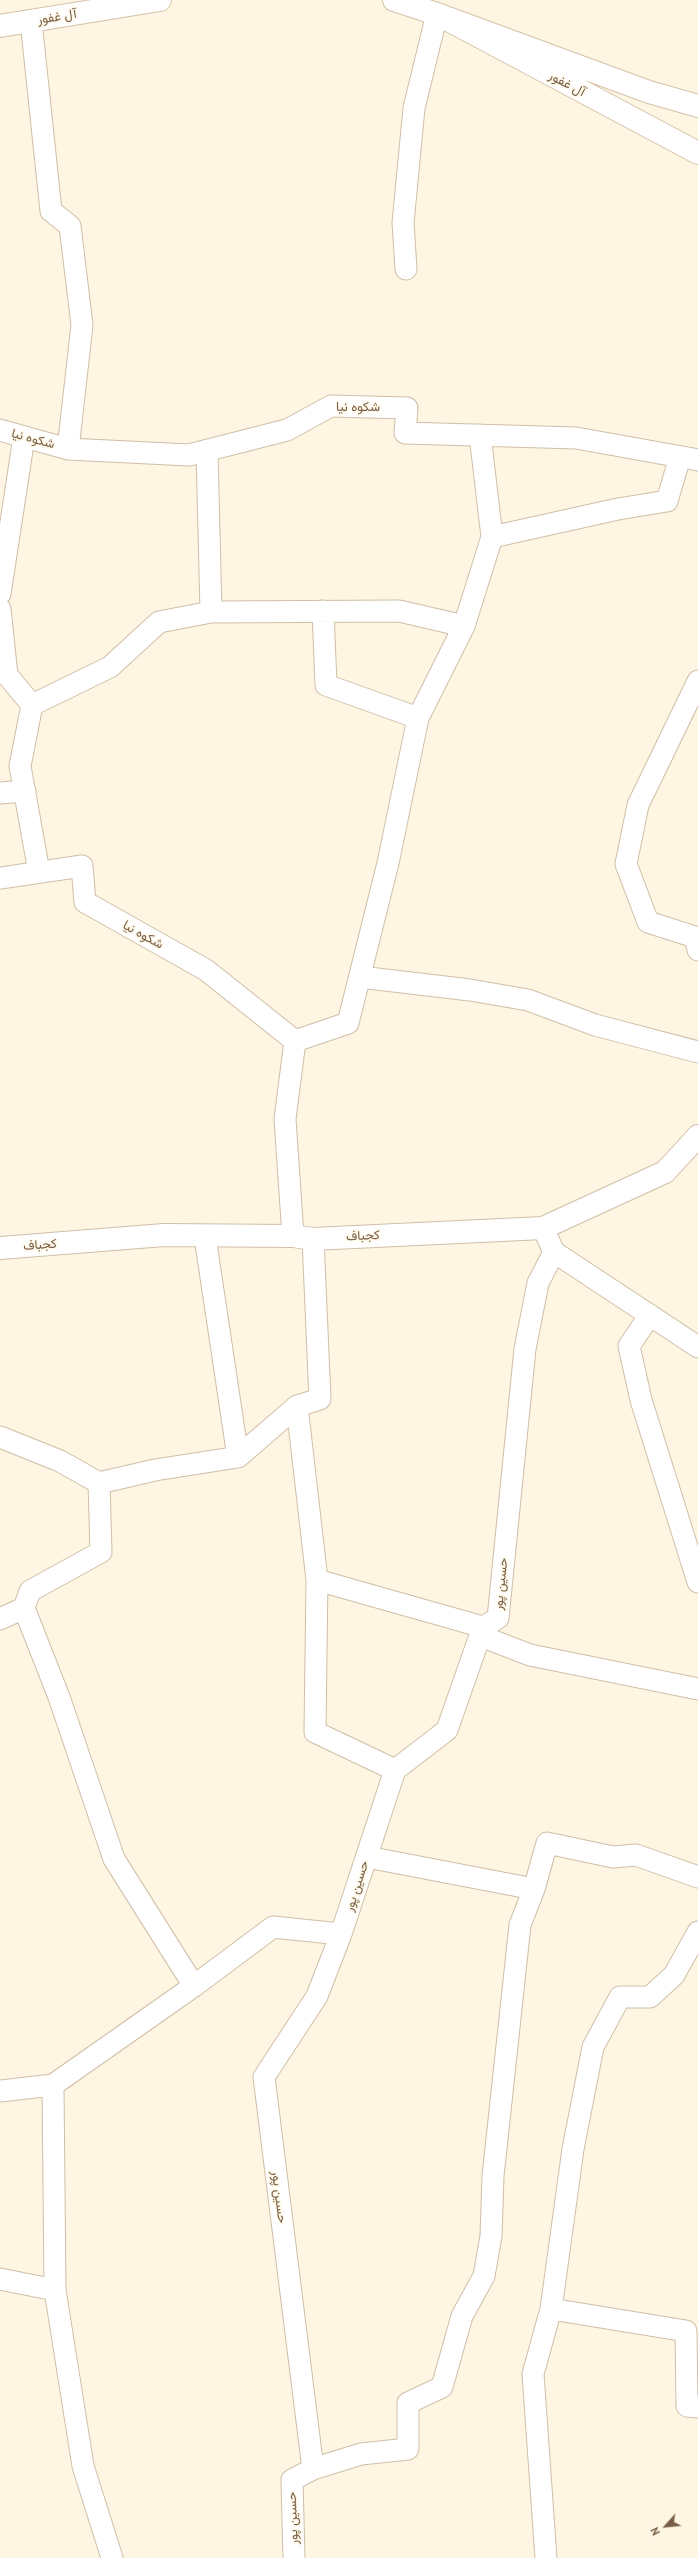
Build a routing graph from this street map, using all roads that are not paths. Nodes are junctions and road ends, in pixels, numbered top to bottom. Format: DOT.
graph roads {
  1 [pos="160,0"];
  2 [pos="394,0"];
  3 [pos="437,14"];
  4 [pos="31,21"];
  5 [pos="0,26"];
  6 [pos="698,106"];
  7 [pos="698,153"];
  8 [pos="406,269"];
  9 [pos="0,430"];
  10 [pos="480,435"];
  11 [pos="24,437"];
  12 [pos="68,449"];
  13 [pos="207,451"];
  14 [pos="689,459"];
  15 [pos="492,537"];
  16 [pos="0,594"];
  17 [pos="323,611"];
  18 [pos="211,612"];
  19 [pos="0,617"];
  20 [pos="464,626"];
  21 [pos="698,681"];
  22 [pos="32,705"];
  23 [pos="418,718"];
  24 [pos="25,791"];
  25 [pos="0,793"];
  26 [pos="39,872"];
  27 [pos="0,878"];
  28 [pos="698,950"];
  29 [pos="360,977"];
  30 [pos="295,1041"];
  31 [pos="698,1052"];
  32 [pos="698,1136"];
  33 [pos="543,1228"];
  34 [pos="205,1237"];
  35 [pos="303,1237"];
  36 [pos="0,1248"];
  37 [pos="554,1252"];
  38 [pos="650,1315"];
  39 [pos="698,1347"];
  40 [pos="297,1406"];
  41 [pos="0,1437"];
  42 [pos="238,1456"];
  43 [pos="99,1483"];
  44 [pos="317,1580"];
  45 [pos="698,1582"];
  46 [pos="24,1608"];
  47 [pos="0,1619"];
  48 [pos="483,1626"];
  49 [pos="698,1689"];
  50 [pos="395,1770"];
  51 [pos="367,1857"];
  52 [pos="698,1877"];
  53 [pos="534,1889"];
  54 [pos="698,1932"];
  55 [pos="341,1934"];
  56 [pos="194,1986"];
  57 [pos="53,2085"];
  58 [pos="0,2092"];
  59 [pos="0,2279"];
  60 [pos="55,2290"];
  61 [pos="551,2309"];
  62 [pos="698,2407"];
  63 [pos="314,2469"];
  64 [pos="112,2558"];
  65 [pos="294,2558"];
  66 [pos="546,2558"];
  1 -- 4 [label="street, آل غفور"];
  2 -- 3 [label="street, آل غفور"];
  3 -- 6 [label="street, آل غفور"];
  3 -- 7 [label="street, آل غفور"];
  3 -- 8 [label="lane"];
  4 -- 5 [label="street, آل غفور"];
  4 -- 12 [label="lane"];
  9 -- 11 [label="lane, شکوه نیا"];
  10 -- 13 [label="lane, شکوه نیا"];
  10 -- 14 [label="lane, شکوه نیا"];
  10 -- 15 [label="lane"];
  11 -- 12 [label="lane, شکوه نیا"];
  11 -- 16 [label="lane"];
  12 -- 13 [label="lane, شکوه نیا"];
  13 -- 18 [label="lane"];
  14 -- 15 [label="lane"];
  15 -- 20 [label="lane"];
  17 -- 18 [label="lane"];
  17 -- 20 [label="lane"];
  17 -- 23 [label="lane"];
  18 -- 22 [label="lane"];
  19 -- 22 [label="lane"];
  20 -- 23 [label="lane"];
  21 -- 28 [label="lane"];
  22 -- 24 [label="lane"];
  23 -- 29 [label="lane"];
  24 -- 25 [label="lane"];
  24 -- 26 [label="lane"];
  26 -- 27 [label="lane, شکوه نیا"];
  26 -- 30 [label="lane, شکوه نیا"];
  29 -- 30 [label="lane"];
  29 -- 31 [label="lane"];
  30 -- 35 [label="lane"];
  32 -- 33 [label="street, کجباف"];
  33 -- 35 [label="street, کجباف"];
  33 -- 37 [label="lane"];
  34 -- 35 [label="street, کجباف"];
  34 -- 36 [label="street, کجباف"];
  34 -- 42 [label="lane"];
  35 -- 40 [label="lane"];
  37 -- 38 [label="lane"];
  37 -- 48 [label="lane, حسین پور"];
  38 -- 39 [label="lane"];
  38 -- 45 [label="lane"];
  40 -- 42 [label="lane"];
  40 -- 44 [label="lane"];
  41 -- 43 [label="lane"];
  42 -- 43 [label="lane"];
  43 -- 46 [label="lane"];
  44 -- 48 [label="lane"];
  44 -- 50 [label="lane"];
  46 -- 47 [label="lane"];
  46 -- 56 [label="lane"];
  48 -- 49 [label="lane"];
  48 -- 50 [label="lane, حسین پور"];
  50 -- 51 [label="lane, حسین پور"];
  51 -- 53 [label="lane"];
  51 -- 55 [label="lane, حسین پور"];
  52 -- 53 [label="lane"];
  53 -- 63 [label="lane"];
  54 -- 61 [label="lane"];
  55 -- 56 [label="lane"];
  55 -- 63 [label="lane, حسین پور"];
  56 -- 57 [label="lane"];
  57 -- 58 [label="lane"];
  57 -- 60 [label="lane"];
  59 -- 60 [label="lane"];
  60 -- 64 [label="lane"];
  61 -- 62 [label="lane"];
  61 -- 66 [label="lane"];
  63 -- 65 [label="lane, حسین پور"];
}
